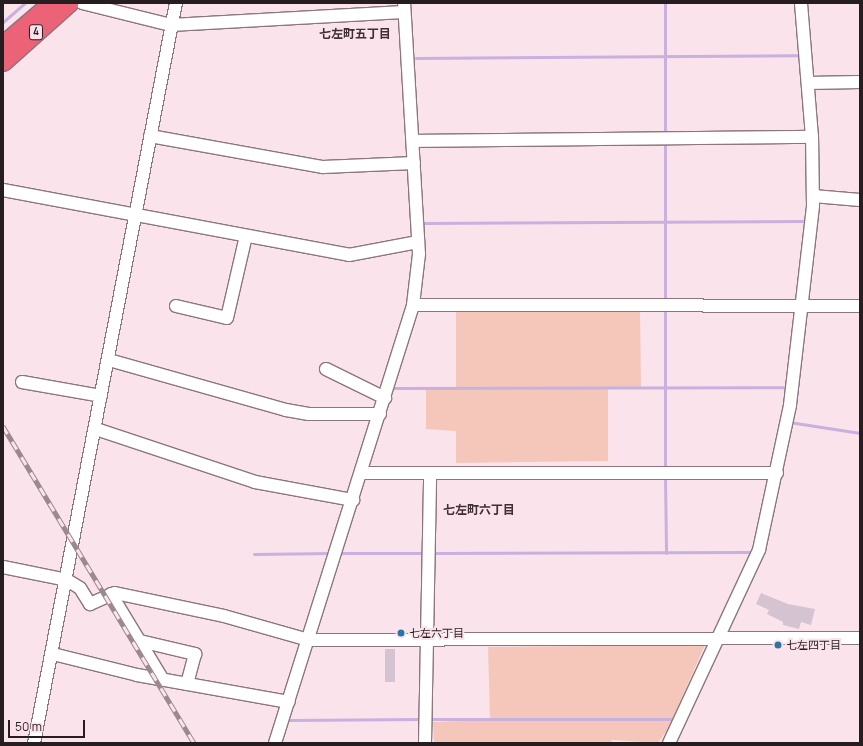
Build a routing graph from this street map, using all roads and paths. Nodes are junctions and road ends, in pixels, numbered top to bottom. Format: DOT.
graph roads {
  1 [pos="51,3"];
  2 [pos="69,3"];
  3 [pos="82,3"];
  4 [pos="176,3"];
  5 [pos="801,3"];
  6 [pos="404,7"];
  7 [pos="171,25"];
  8 [pos="3,44"];
  9 [pos="3,62"];
  10 [pos="860,82"];
  11 [pos="808,83"];
  12 [pos="150,136"];
  13 [pos="812,137"];
  14 [pos="413,141"];
  15 [pos="414,163"];
  16 [pos="3,190"];
  17 [pos="813,196"];
  18 [pos="860,200"];
  19 [pos="134,214"];
  20 [pos="246,236"];
  21 [pos="418,242"];
  22 [pos="413,305"];
  23 [pos="802,305"];
  24 [pos="176,306"];
  25 [pos="860,306"];
  26 [pos="109,360"];
  27 [pos="326,369"];
  28 [pos="22,382"];
  29 [pos="101,396"];
  30 [pos="385,398"];
  31 [pos="380,414"];
  32 [pos="96,429"];
  33 [pos="361,473"];
  34 [pos="777,473"];
  35 [pos="430,474"];
  36 [pos="353,500"];
  37 [pos="3,567"];
  38 [pos="67,580"];
  39 [pos="111,594"];
  40 [pos="860,638"];
  41 [pos="426,639"];
  42 [pos="719,639"];
  43 [pos="309,640"];
  44 [pos="140,641"];
  45 [pos="53,654"];
  46 [pos="163,680"];
  47 [pos="187,684"];
  48 [pos="289,702"];
  49 [pos="34,743"];
  50 [pos="275,743"];
  51 [pos="425,743"];
  52 [pos="669,743"];
  1 -- 8 [label="highway, 4"];
  2 -- 9 [label="highway, 4"];
  3 -- 7 [label="street"];
  4 -- 7 [label="street"];
  5 -- 11 [label="street"];
  6 -- 7 [label="street"];
  6 -- 14 [label="street"];
  7 -- 12 [label="street"];
  10 -- 11 [label="street"];
  11 -- 13 [label="street"];
  12 -- 15 [label="street"];
  12 -- 19 [label="street"];
  13 -- 14 [label="street"];
  13 -- 17 [label="street"];
  14 -- 15 [label="street"];
  15 -- 21 [label="street"];
  16 -- 19 [label="street"];
  17 -- 18 [label="street"];
  17 -- 23 [label="street"];
  19 -- 20 [label="street"];
  19 -- 26 [label="street"];
  20 -- 21 [label="street"];
  20 -- 24 [label="street"];
  21 -- 22 [label="street"];
  22 -- 23 [label="street"];
  22 -- 30 [label="street"];
  23 -- 25 [label="street"];
  23 -- 34 [label="street"];
  26 -- 29 [label="street"];
  26 -- 31 [label="street"];
  27 -- 30 [label="street"];
  28 -- 29 [label="street"];
  29 -- 32 [label="street"];
  30 -- 31 [label="street"];
  31 -- 33 [label="street"];
  32 -- 36 [label="street"];
  32 -- 38 [label="street"];
  33 -- 35 [label="street"];
  33 -- 36 [label="street"];
  34 -- 35 [label="street"];
  34 -- 42 [label="street"];
  35 -- 41 [label="street"];
  36 -- 43 [label="street"];
  37 -- 38 [label="street"];
  38 -- 39 [label="street"];
  38 -- 45 [label="street"];
  39 -- 43 [label="street"];
  39 -- 44 [label="street"];
  40 -- 42 [label="street"];
  41 -- 42 [label="street"];
  41 -- 43 [label="street"];
  41 -- 51 [label="street"];
  42 -- 52 [label="street"];
  43 -- 48 [label="street"];
  44 -- 46 [label="street"];
  44 -- 47 [label="street"];
  45 -- 46 [label="street"];
  45 -- 49 [label="street"];
  46 -- 47 [label="street"];
  47 -- 48 [label="street"];
  48 -- 50 [label="street"];
}
